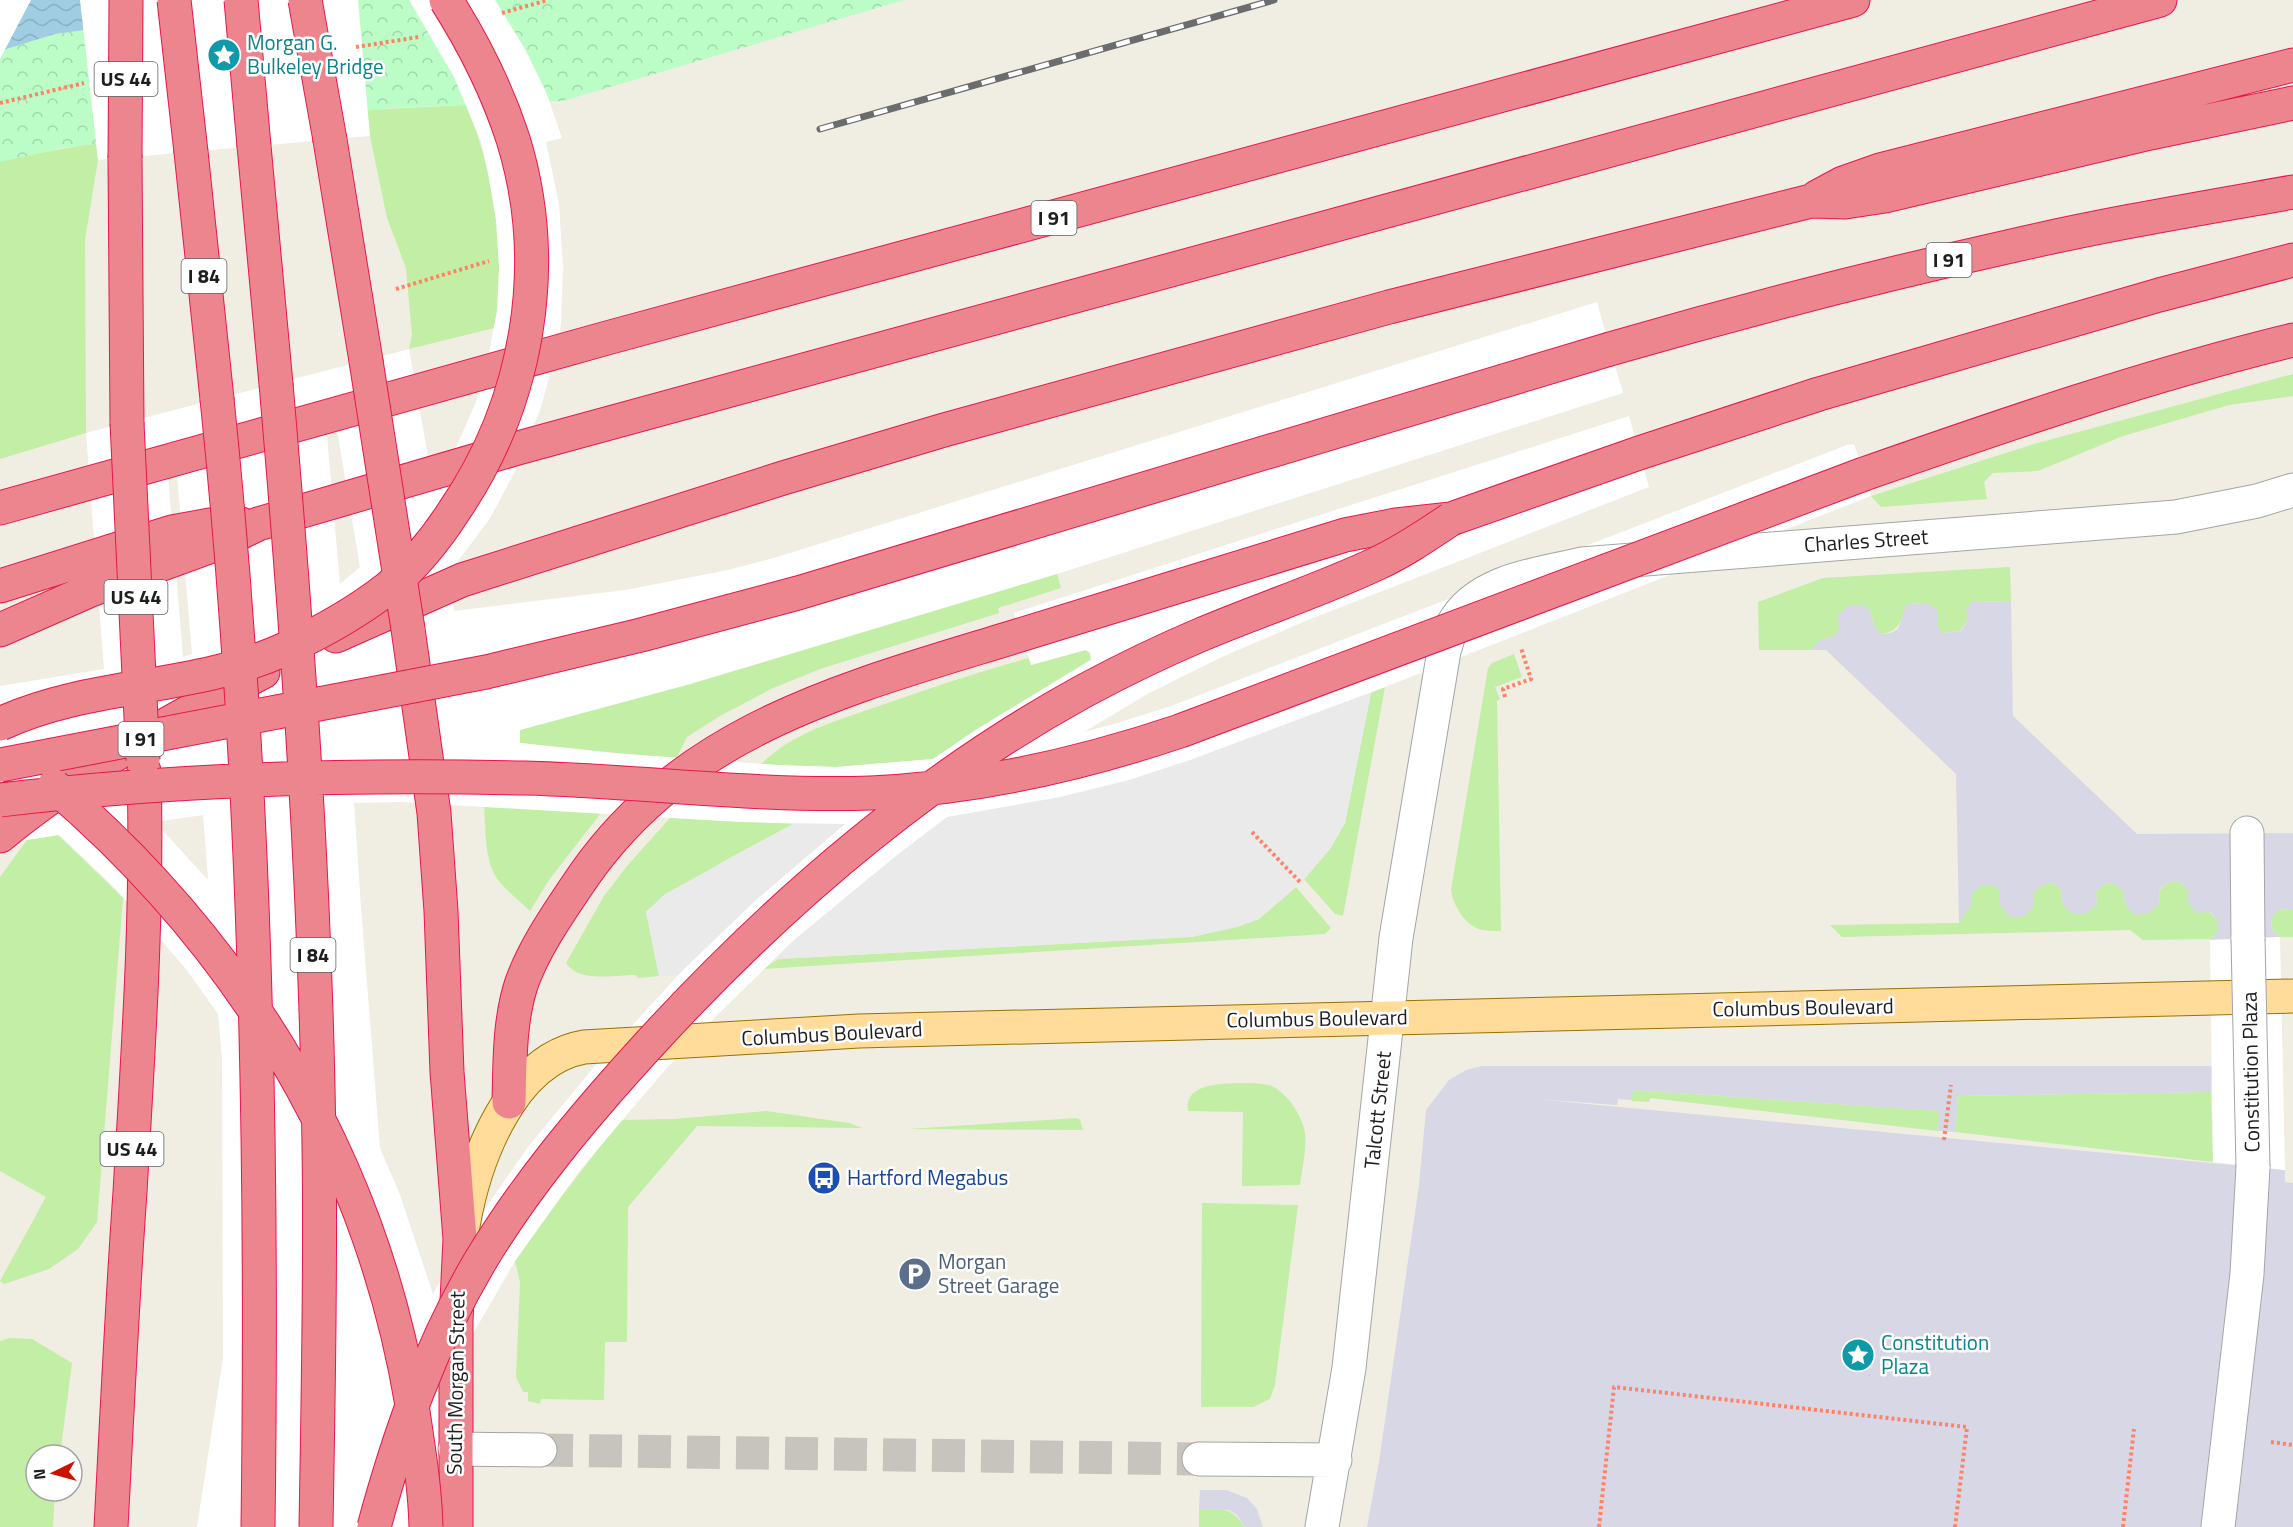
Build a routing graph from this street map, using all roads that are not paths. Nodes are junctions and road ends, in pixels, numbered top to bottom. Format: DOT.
graph roads {
  1 [pos="126,0"];
  2 [pos="174,0"];
  3 [pos="241,0"];
  4 [pos="305,0"];
  5 [pos="446,0"];
  6 [pos="1853,0"];
  7 [pos="2160,0"];
  8 [pos="2293,65"];
  9 [pos="2293,103"];
  10 [pos="2293,192"];
  11 [pos="1811,201"];
  12 [pos="2293,260"];
  13 [pos="2293,340"];
  14 [pos="2293,490"];
  15 [pos="0,508"];
  16 [pos="1451,519"];
  17 [pos="258,524"];
  18 [pos="0,586"];
  19 [pos="1453,624"];
  20 [pos="0,630"];
  21 [pos="0,724"];
  22 [pos="0,742"];
  23 [pos="0,765"];
  24 [pos="0,800"];
  25 [pos="2247,833"];
  26 [pos="0,836"];
  27 [pos="2293,996"];
  28 [pos="1389,1018"];
  29 [pos="510,1102"];
  30 [pos="460,1239"];
  31 [pos="455,1449"];
  32 [pos="540,1450"];
  33 [pos="1199,1459"];
  34 [pos="1335,1460"];
  35 [pos="111,1527"];
  36 [pos="258,1527"];
  37 [pos="316,1527"];
  38 [pos="374,1527"];
  39 [pos="426,1527"];
  40 [pos="456,1527"];
  41 [pos="1322,1527"];
  42 [pos="2218,1527"];
  1 -- 35 [label="highway, US 44, bridge"];
  2 -- 36 [label="highway, I 84, bridge"];
  3 -- 37 [label="highway, I 84, bridge"];
  4 -- 30 [label="highway, South Morgan Street, bridge"];
  5 -- 21 [label="highway, bridge"];
  6 -- 15 [label="highway, I 91"];
  7 -- 17 [label="highway"];
  8 -- 11 [label="highway"];
  9 -- 11 [label="highway"];
  10 -- 23 [label="highway, I 91, bridge"];
  11 -- 26 [label="highway"];
  12 -- 16 [label="highway"];
  13 -- 24 [label="highway, bridge"];
  14 -- 19 [label="street, Charles Street"];
  16 -- 29 [label="highway"];
  16 -- 38 [label="highway, bridge"];
  17 -- 18 [label="highway"];
  17 -- 20 [label="highway"];
  19 -- 28 [label="street, Talcott Street"];
  22 -- 39 [label="highway, bridge"];
  25 -- 42 [label="street, Constitution Plaza, bridge"];
  27 -- 28 [label="main road, Columbus Boulevard"];
  28 -- 29 [label="main road, Columbus Boulevard"];
  28 -- 34 [label="street, Talcott Street"];
  29 -- 30 [label="main road, Columbus Boulevard"];
  30 -- 31 [label="highway, South Morgan Street"];
  31 -- 32 [label="street"];
  31 -- 40 [label="highway, South Morgan Street"];
  33 -- 34 [label="street"];
  34 -- 41 [label="street, Talcott Street"];
}
